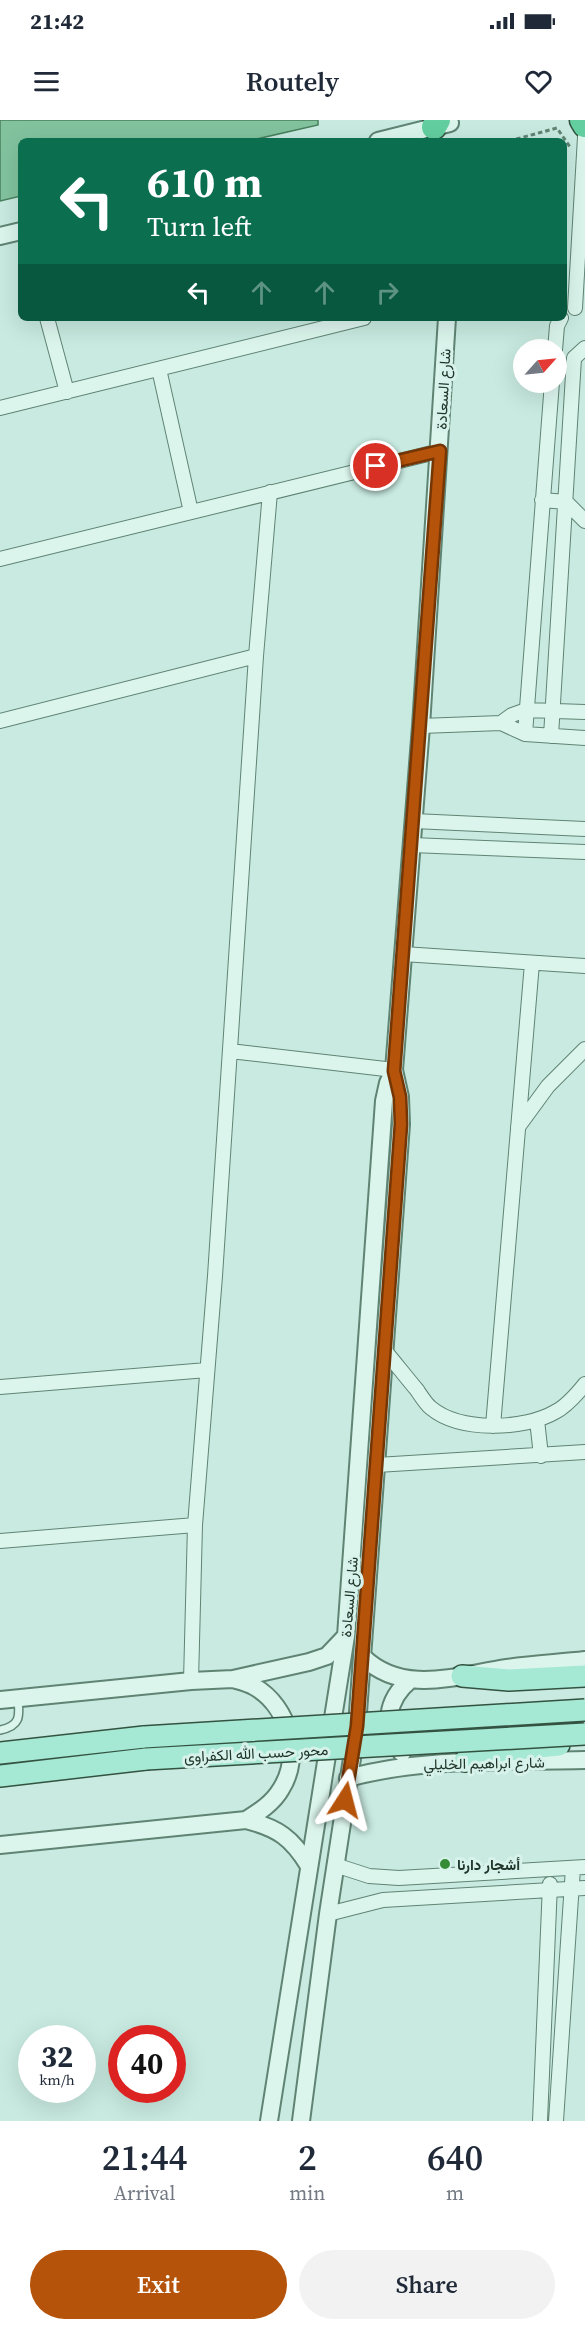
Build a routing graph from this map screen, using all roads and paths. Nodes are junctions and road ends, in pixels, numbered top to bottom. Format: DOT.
graph roads {
  1 [pos="582,120"];
  2 [pos="585,125"];
  3 [pos="440,128"];
  4 [pos="585,137"];
  5 [pos="392,138"];
  6 [pos="520,138"];
  7 [pos="564,138"];
  8 [pos="567,142"];
  9 [pos="583,171"];
  10 [pos="18,232"];
  11 [pos="0,236"];
  12 [pos="581,261"];
  13 [pos="575,311"];
  14 [pos="48,321"];
  15 [pos="352,321"];
  16 [pos="447,321"];
  17 [pos="560,321"];
  18 [pos="556,339"];
  19 [pos="585,348"];
  20 [pos="159,369"];
  21 [pos="67,392"];
  22 [pos="551,393"];
  23 [pos="0,408"];
  24 [pos="440,451"];
  25 [pos="270,492"];
  26 [pos="542,500"];
  27 [pos="566,502"];
  28 [pos="191,512"];
  29 [pos="585,521"];
  30 [pos="0,559"];
  31 [pos="256,656"];
  32 [pos="526,710"];
  33 [pos="553,710"];
  34 [pos="585,712"];
  35 [pos="0,721"];
  36 [pos="501,723"];
  37 [pos="421,726"];
  38 [pos="525,734"];
  39 [pos="551,736"];
  40 [pos="585,738"];
  41 [pos="414,821"];
  42 [pos="585,829"];
  43 [pos="412,845"];
  44 [pos="585,852"];
  45 [pos="403,954"];
  46 [pos="532,963"];
  47 [pos="585,966"];
  48 [pos="585,1048"];
  49 [pos="230,1051"];
  50 [pos="394,1071"];
  51 [pos="518,1127"];
  52 [pos="386,1350"];
  53 [pos="207,1370"];
  54 [pos="585,1384"];
  55 [pos="0,1387"];
  56 [pos="537,1420"];
  57 [pos="493,1426"];
  58 [pos="585,1452"];
  59 [pos="541,1456"];
  60 [pos="377,1465"];
  61 [pos="195,1525"];
  62 [pos="0,1541"];
  63 [pos="346,1636"];
  64 [pos="363,1657"];
  65 [pos="585,1660"];
  66 [pos="462,1676"];
  67 [pos="585,1676"];
  68 [pos="233,1678"];
  69 [pos="410,1680"];
  70 [pos="190,1681"];
  71 [pos="18,1699"];
  72 [pos="0,1700"];
  73 [pos="585,1710"];
  74 [pos="0,1730"];
  75 [pos="585,1734"];
  76 [pos="585,1744"];
  77 [pos="0,1753"];
  78 [pos="585,1760"];
  79 [pos="465,1761"];
  80 [pos="417,1764"];
  81 [pos="0,1776"];
  82 [pos="348,1778"];
  83 [pos="246,1820"];
  84 [pos="0,1845"];
  85 [pos="335,1865"];
  86 [pos="309,1866"];
  87 [pos="579,1868"];
  88 [pos="550,1869"];
  89 [pos="578,1888"];
  90 [pos="550,1890"];
  91 [pos="328,1914"];
  92 [pos="268,2121"];
  93 [pos="301,2121"];
  94 [pos="540,2121"];
  95 [pos="556,2121"];
  1 -- 2 [label="highway"];
  3 -- 5 [label="street"];
  4 -- 9 [label="street"];
  6 -- 7 [label="path"];
  8 -- 9 [label="path"];
  9 -- 12 [label="street"];
  10 -- 11 [label="street"];
  12 -- 13 [label="street"];
  14 -- 21 [label="street"];
  15 -- 20 [label="street"];
  16 -- 24 [label="street, شارع السعادة"];
  17 -- 18 [label="street"];
  19 -- 27 [label="street"];
  20 -- 21 [label="street"];
  20 -- 28 [label="street"];
  21 -- 23 [label="street"];
  22 -- 26 [label="street"];
  24 -- 25 [label="street"];
  24 -- 37 [label="street, شارع السعادة"];
  25 -- 28 [label="street"];
  25 -- 31 [label="street"];
  26 -- 27 [label="street"];
  26 -- 32 [label="street"];
  27 -- 29 [label="street"];
  27 -- 33 [label="street"];
  28 -- 30 [label="street"];
  31 -- 35 [label="street"];
  31 -- 49 [label="street"];
  32 -- 33 [label="street"];
  32 -- 36 [label="street"];
  32 -- 38 [label="street"];
  33 -- 34 [label="street"];
  33 -- 39 [label="street"];
  36 -- 37 [label="street"];
  36 -- 38 [label="street"];
  37 -- 41 [label="street, شارع السعادة"];
  38 -- 39 [label="street"];
  39 -- 40 [label="street"];
  41 -- 42 [label="street"];
  41 -- 43 [label="street, شارع السعادة"];
  43 -- 44 [label="street"];
  43 -- 45 [label="street, شارع السعادة"];
  45 -- 46 [label="street"];
  45 -- 50 [label="street, شارع السعادة"];
  46 -- 47 [label="street"];
  46 -- 51 [label="street"];
  48 -- 51 [label="street"];
  49 -- 50 [label="street"];
  49 -- 53 [label="street"];
  50 -- 52 [label="street, شارع السعادة"];
  50 -- 63 [label="street, شارع السعادة"];
  51 -- 57 [label="street"];
  52 -- 57 [label="street"];
  52 -- 60 [label="street, شارع السعادة"];
  53 -- 55 [label="street"];
  53 -- 61 [label="street"];
  54 -- 56 [label="street"];
  56 -- 57 [label="street"];
  56 -- 59 [label="street"];
  58 -- 59 [label="street"];
  59 -- 60 [label="street"];
  60 -- 64 [label="street, شارع السعادة"];
  61 -- 62 [label="street"];
  61 -- 70 [label="street"];
  63 -- 68 [label="street"];
  63 -- 86 [label="street, شارع السعادة"];
  64 -- 69 [label="street"];
  64 -- 82 [label="street, شارع السعادة"];
  65 -- 66 [label="street"];
  66 -- 67 [label="main road"];
  66 -- 69 [label="street"];
  68 -- 70 [label="street"];
  68 -- 83 [label="street"];
  69 -- 80 [label="street"];
  70 -- 71 [label="street"];
  71 -- 72 [label="street"];
  71 -- 74 [label="lane"];
  73 -- 77 [label="main road, محور حسب الله الكفراوى, bridge"];
  75 -- 81 [label="main road, محور حسب الله الكفراوى, bridge"];
  76 -- 79 [label="main road"];
  78 -- 79 [label="street, شارع ابراهيم الخليلي"];
  79 -- 80 [label="street, شارع ابراهيم الخليلي"];
  80 -- 82 [label="street, شارع ابراهيم الخليلي"];
  82 -- 85 [label="street, شارع السعادة"];
  83 -- 84 [label="street"];
  83 -- 86 [label="street"];
  85 -- 88 [label="street"];
  85 -- 91 [label="street, شارع السعادة"];
  86 -- 92 [label="street, شارع السعادة"];
  87 -- 88 [label="street"];
  87 -- 89 [label="street"];
  88 -- 90 [label="street"];
  89 -- 90 [label="street"];
  89 -- 95 [label="street"];
  90 -- 91 [label="street"];
  90 -- 94 [label="street"];
  91 -- 93 [label="street, شارع السعادة"];
}
